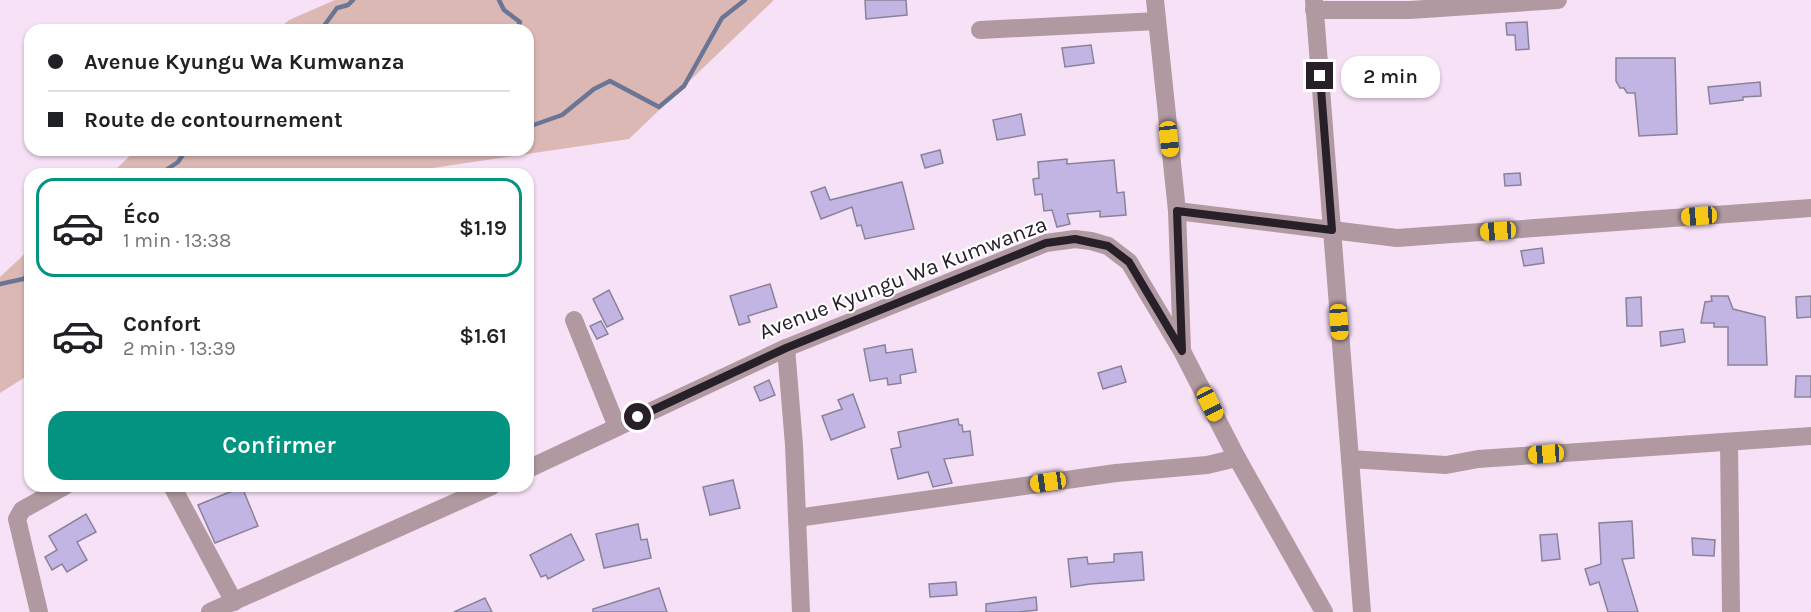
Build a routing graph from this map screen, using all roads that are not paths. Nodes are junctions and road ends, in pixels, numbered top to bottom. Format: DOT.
graph roads {
  1 [pos="1155,0"];
  2 [pos="1558,0"];
  3 [pos="1314,5"];
  4 [pos="1156,21"];
  5 [pos="980,30"];
  6 [pos="1811,208"];
  7 [pos="1177,211"];
  8 [pos="1332,230"];
  9 [pos="574,321"];
  10 [pos="786,348"];
  11 [pos="1182,351"];
  12 [pos="617,427"];
  13 [pos="1811,436"];
  14 [pos="1729,442"];
  15 [pos="1237,458"];
  16 [pos="1350,459"];
  17 [pos="534,466"];
  18 [pos="54,492"];
  19 [pos="175,492"];
  20 [pos="479,492"];
  21 [pos="797,518"];
  22 [pos="234,602"];
  23 [pos="39,612"];
  24 [pos="210,612"];
  25 [pos="801,612"];
  26 [pos="1324,612"];
  27 [pos="1362,612"];
  28 [pos="1731,612"];
  1 -- 4 [label="street"];
  2 -- 3 [label="street"];
  3 -- 8 [label="street"];
  4 -- 5 [label="street"];
  4 -- 7 [label="street"];
  6 -- 8 [label="street"];
  7 -- 8 [label="street"];
  7 -- 11 [label="street"];
  8 -- 16 [label="street"];
  9 -- 12 [label="street"];
  10 -- 11 [label="street, Avenue Kyungu Wa Kumwanza"];
  10 -- 12 [label="street, Avenue Kyungu Wa Kumwanza"];
  10 -- 21 [label="street"];
  11 -- 15 [label="street, Avenue Kyungu Wa Kumwanza"];
  12 -- 17 [label="street, Avenue Kyungu Wa Kumwanza"];
  13 -- 14 [label="street"];
  14 -- 16 [label="street"];
  14 -- 28 [label="street"];
  15 -- 21 [label="street"];
  15 -- 26 [label="street, Avenue Kyungu Wa Kumwanza"];
  16 -- 27 [label="street"];
  18 -- 23 [label="street"];
  19 -- 22 [label="street"];
  20 -- 22 [label="street"];
  21 -- 25 [label="street"];
  22 -- 24 [label="street"];
}
